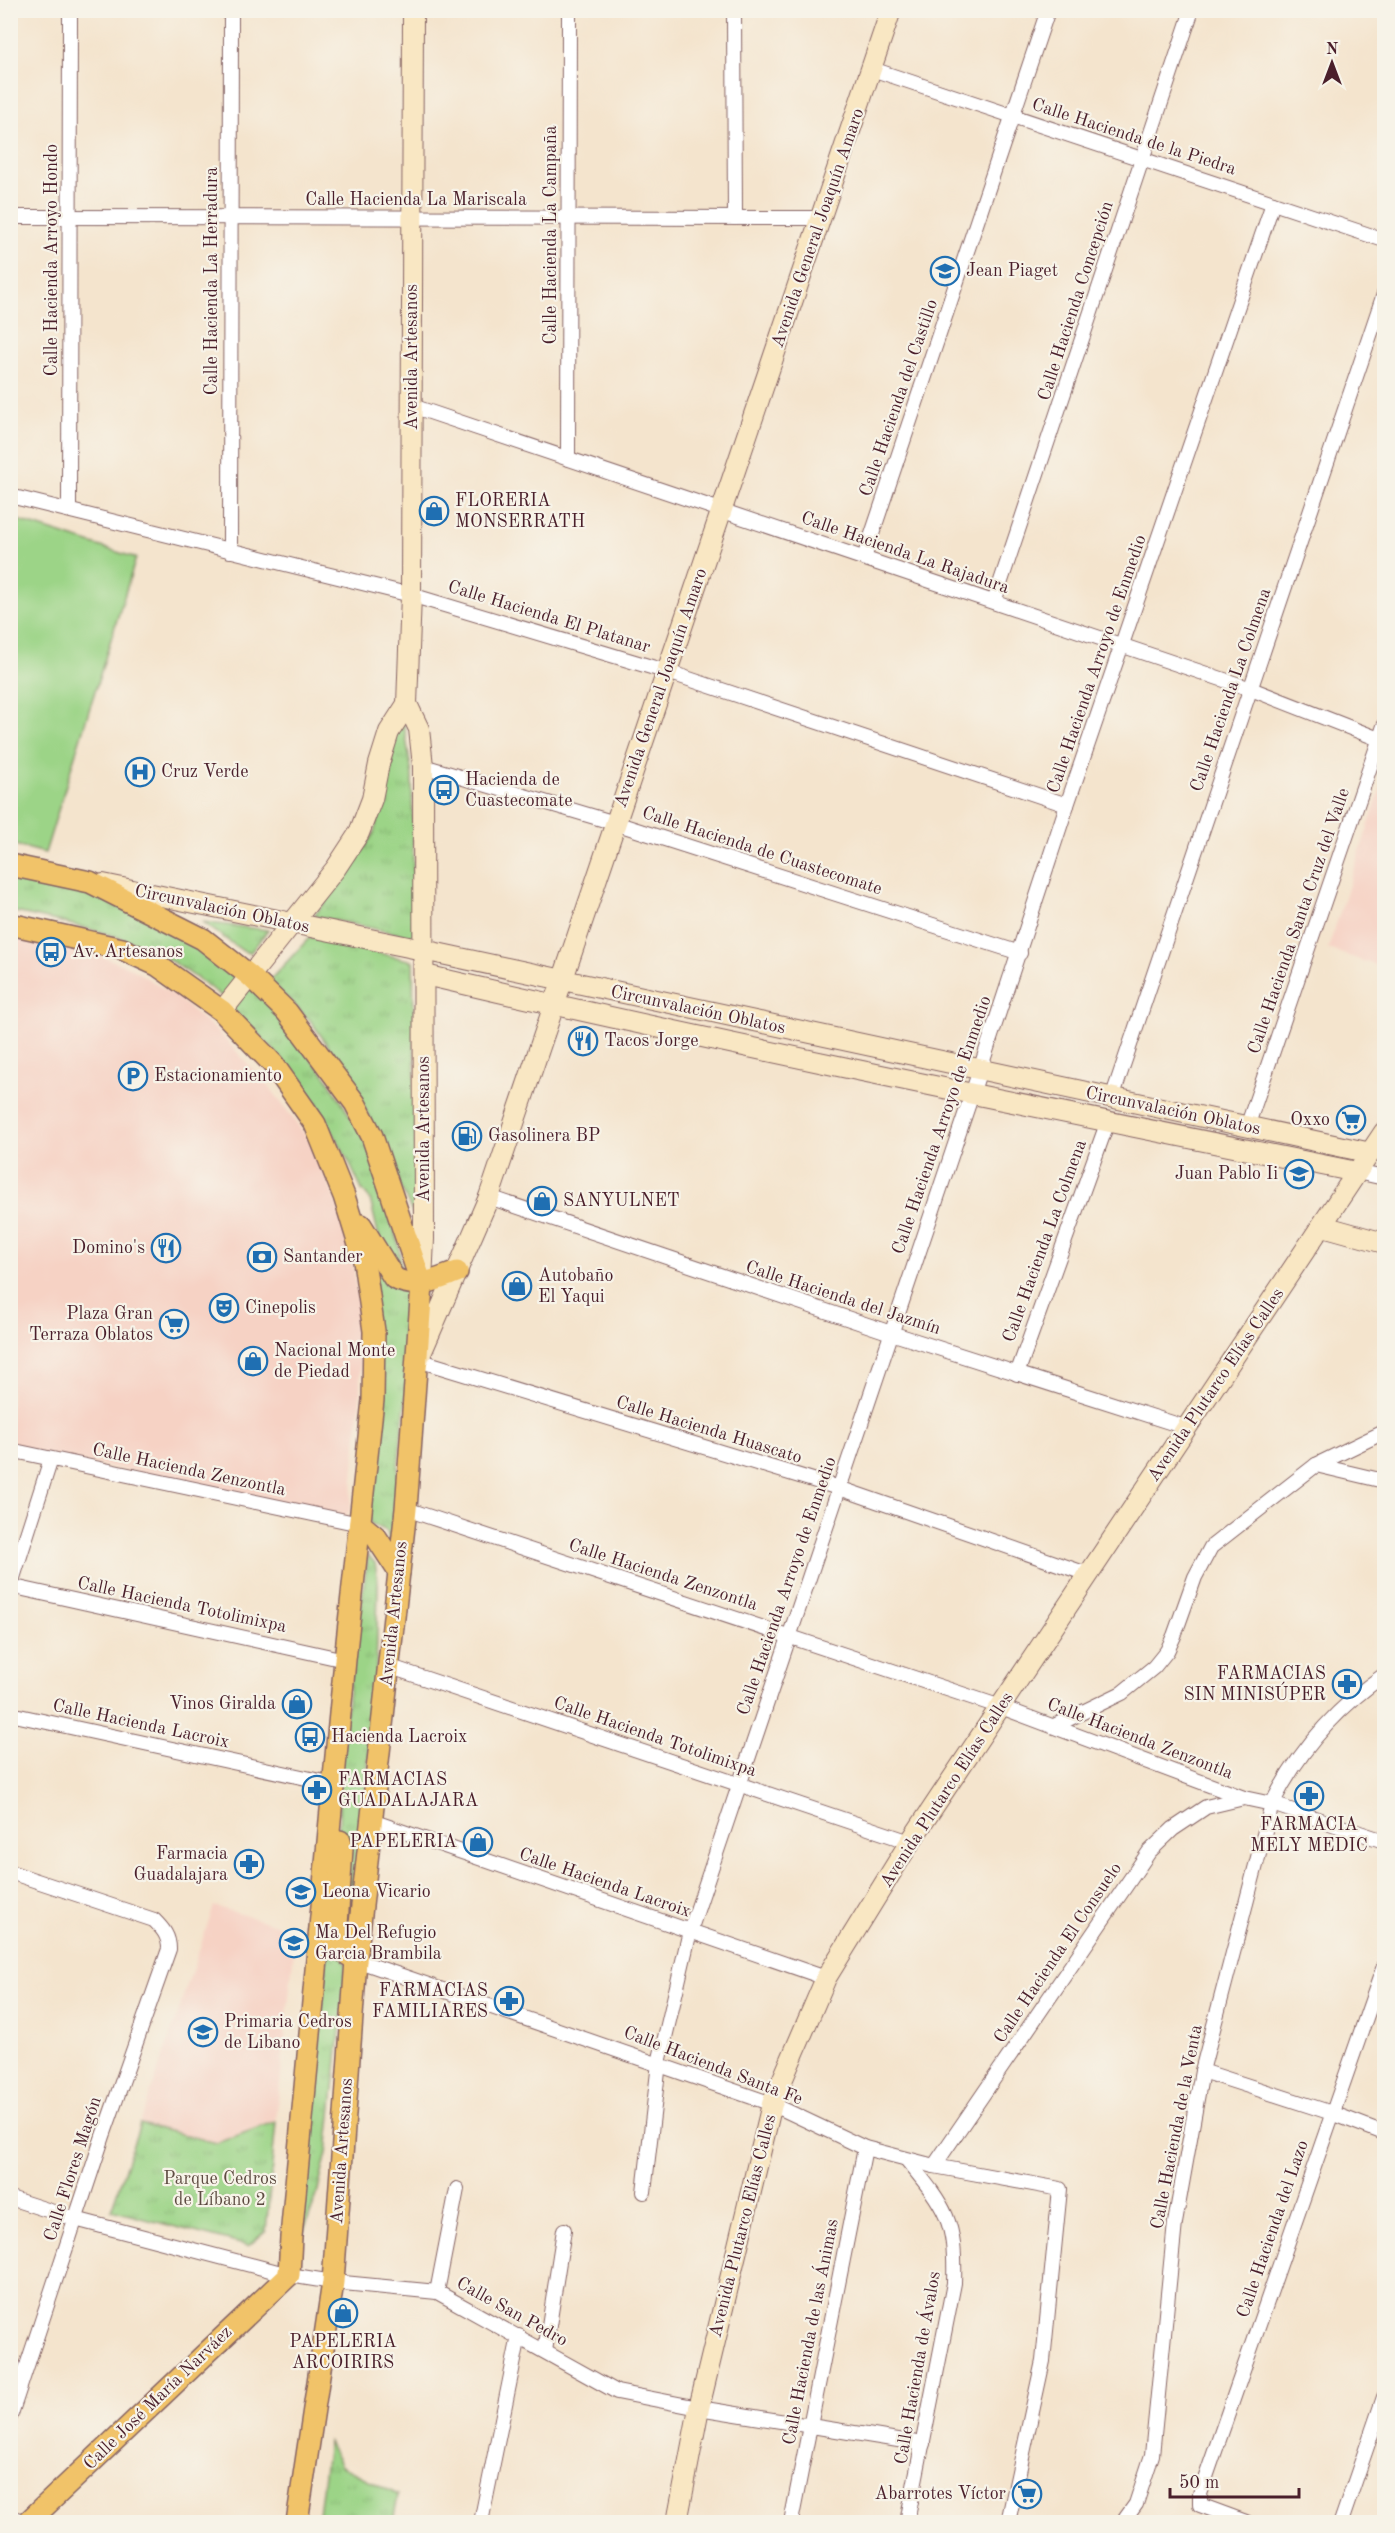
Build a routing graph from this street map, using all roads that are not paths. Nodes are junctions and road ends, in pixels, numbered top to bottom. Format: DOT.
graph roads {
  1 [pos="70,10"];
  2 [pos="231,10"];
  3 [pos="413,10"];
  4 [pos="569,10"];
  5 [pos="734,10"];
  6 [pos="891,10"];
  7 [pos="1048,10"];
  8 [pos="1192,10"];
  9 [pos="872,69"];
  10 [pos="1013,116"];
  11 [pos="1142,159"];
  12 [pos="1272,202"];
  13 [pos="10,216"];
  14 [pos="70,217"];
  15 [pos="229,217"];
  16 [pos="413,218"];
  17 [pos="569,218"];
  18 [pos="735,218"];
  19 [pos="821,218"];
  20 [pos="1384,240"];
  21 [pos="1384,294"];
  22 [pos="412,406"];
  23 [pos="568,459"];
  24 [pos="10,496"];
  25 [pos="69,510"];
  26 [pos="722,510"];
  27 [pos="230,551"];
  28 [pos="864,558"];
  29 [pos="411,596"];
  30 [pos="994,602"];
  31 [pos="1123,646"];
  32 [pos="668,672"];
  33 [pos="1251,689"];
  34 [pos="408,704"];
  35 [pos="1383,735"];
  36 [pos="423,766"];
  37 [pos="1067,805"];
  38 [pos="615,823"];
  39 [pos="10,865"];
  40 [pos="90,882"];
  41 [pos="10,924"];
  42 [pos="292,924"];
  43 [pos="423,950"];
  44 [pos="1020,952"];
  45 [pos="425,975"];
  46 [pos="250,976"];
  47 [pos="561,981"];
  48 [pos="553,1005"];
  49 [pos="222,1011"];
  50 [pos="980,1070"];
  51 [pos="972,1094"];
  52 [pos="1112,1098"];
  53 [pos="1108,1121"];
  54 [pos="1246,1127"];
  55 [pos="1384,1132"];
  56 [pos="1378,1155"];
  57 [pos="1357,1172"];
  58 [pos="1384,1178"];
  59 [pos="344,1196"];
  60 [pos="489,1197"];
  61 [pos="1323,1226"];
  62 [pos="1384,1243"];
  63 [pos="457,1272"];
  64 [pos="422,1285"];
  65 [pos="891,1333"];
  66 [pos="418,1360"];
  67 [pos="1017,1374"];
  68 [pos="1188,1428"];
  69 [pos="1384,1432"];
  70 [pos="10,1450"];
  71 [pos="51,1459"];
  72 [pos="1316,1465"];
  73 [pos="1384,1481"];
  74 [pos="839,1488"];
  75 [pos="406,1509"];
  76 [pos="360,1524"];
  77 [pos="399,1572"];
  78 [pos="1089,1575"];
  79 [pos="11,1586"];
  80 [pos="789,1636"];
  81 [pos="345,1660"];
  82 [pos="388,1666"];
  83 [pos="1384,1675"];
  84 [pos="1001,1707"];
  85 [pos="10,1714"];
  86 [pos="1054,1726"];
  87 [pos="334,1784"];
  88 [pos="739,1784"];
  89 [pos="1244,1798"];
  90 [pos="1272,1804"];
  91 [pos="331,1809"];
  92 [pos="372,1821"];
  93 [pos="1384,1841"];
  94 [pos="910,1842"];
  95 [pos="10,1872"];
  96 [pos="690,1931"];
  97 [pos="356,1960"];
  98 [pos="1384,1966"];
  99 [pos="826,1978"];
  100 [pos="659,2063"];
  101 [pos="1202,2070"];
  102 [pos="772,2103"];
  103 [pos="1332,2113"];
  104 [pos="1384,2133"];
  105 [pos="865,2148"];
  106 [pos="907,2160"];
  107 [pos="934,2166"];
  108 [pos="457,2189"];
  109 [pos="644,2193"];
  110 [pos="10,2198"];
  111 [pos="75,2219"];
  112 [pos="564,2230"];
  113 [pos="290,2275"];
  114 [pos="333,2282"];
  115 [pos="437,2292"];
  116 [pos="519,2336"];
  117 [pos="545,2351"];
  118 [pos="1384,2397"];
  119 [pos="699,2408"];
  120 [pos="10,2416"];
  121 [pos="810,2426"];
  122 [pos="923,2444"];
  123 [pos="10,2517"];
  124 [pos="28,2523"];
  125 [pos="297,2523"];
  126 [pos="481,2523"];
  127 [pos="676,2523"];
  128 [pos="791,2523"];
  129 [pos="907,2523"];
  130 [pos="1008,2523"];
  131 [pos="1123,2523"];
  132 [pos="1246,2523"];
  133 [pos="1341,2523"];
  1 -- 14 [label="street, Calle Hacienda Arroyo Hondo"];
  2 -- 15 [label="street, Calle Hacienda La Herradura"];
  3 -- 16 [label="street, Avenida Artesanos"];
  4 -- 17 [label="street, Calle Hacienda La Campaña"];
  5 -- 18 [label="street"];
  6 -- 9 [label="street, Avenida General Joaquín Amaro"];
  7 -- 10 [label="street, Calle Hacienda del Castillo"];
  8 -- 11 [label="street, Calle Hacienda Concepción"];
  9 -- 10 [label="street, Calle Hacienda de la Piedra"];
  9 -- 19 [label="street, Avenida General Joaquín Amaro"];
  10 -- 11 [label="street, Calle Hacienda de la Piedra"];
  10 -- 28 [label="street, Calle Hacienda del Castillo"];
  11 -- 12 [label="street, Calle Hacienda de la Piedra"];
  11 -- 30 [label="street, Calle Hacienda Concepción"];
  12 -- 20 [label="street, Calle Hacienda de la Piedra"];
  12 -- 31 [label="street, Calle Hacienda Arroyo de Enmedio"];
  13 -- 14 [label="street, Calle Hacienda La Mariscala"];
  14 -- 15 [label="street, Calle Hacienda La Mariscala"];
  14 -- 25 [label="street, Calle Hacienda Arroyo Hondo"];
  15 -- 16 [label="street, Calle Hacienda La Mariscala"];
  15 -- 27 [label="street, Calle Hacienda La Herradura"];
  16 -- 17 [label="street, Calle Hacienda La Mariscala"];
  16 -- 22 [label="street, Avenida Artesanos"];
  17 -- 18 [label="street, Calle Hacienda La Mariscala"];
  17 -- 23 [label="street, Calle Hacienda La Campaña"];
  18 -- 19 [label="street, Calle Hacienda La Mariscala"];
  19 -- 26 [label="street, Avenida General Joaquín Amaro"];
  21 -- 33 [label="street, Calle Hacienda La Colmena"];
  22 -- 23 [label="street, Calle Hacienda La Rajadura"];
  22 -- 29 [label="street, Avenida Artesanos"];
  23 -- 26 [label="street, Calle Hacienda La Rajadura"];
  24 -- 25 [label="street, Calle Hacienda El Platanar"];
  25 -- 27 [label="street, Calle Hacienda El Platanar"];
  26 -- 28 [label="street, Calle Hacienda La Rajadura"];
  26 -- 32 [label="street, Avenida General Joaquín Amaro"];
  27 -- 29 [label="street, Calle Hacienda El Platanar"];
  28 -- 30 [label="street, Calle Hacienda La Rajadura"];
  29 -- 32 [label="street, Calle Hacienda El Platanar"];
  29 -- 34 [label="street, Avenida Artesanos"];
  30 -- 31 [label="street, Calle Hacienda La Rajadura"];
  31 -- 33 [label="street, Calle Hacienda La Rajadura"];
  31 -- 37 [label="street, Calle Hacienda Arroyo de Enmedio"];
  32 -- 37 [label="street, Calle Hacienda El Platanar"];
  32 -- 38 [label="street, Avenida General Joaquín Amaro"];
  33 -- 35 [label="street, Calle Hacienda La Rajadura"];
  33 -- 52 [label="street, Calle Hacienda La Colmena"];
  34 -- 36 [label="street, Avenida Artesanos"];
  34 -- 42 [label="street"];
  35 -- 54 [label="street, Calle Hacienda Santa Cruz del Valle"];
  36 -- 38 [label="street, Calle Hacienda de Cuastecomate"];
  36 -- 43 [label="street, Avenida Artesanos"];
  37 -- 44 [label="street, Calle Hacienda Arroyo de Enmedio"];
  38 -- 44 [label="street, Calle Hacienda de Cuastecomate"];
  38 -- 47 [label="street, Avenida General Joaquín Amaro"];
  39 -- 40 [label="main road, Circunvalación Oblatos"];
  40 -- 42 [label="street, Circunvalación Oblatos"];
  40 -- 46 [label="main road"];
  41 -- 49 [label="main road"];
  42 -- 43 [label="street, Circunvalación Oblatos"];
  42 -- 46 [label="street"];
  43 -- 45 [label="street, Avenida Artesanos"];
  43 -- 47 [label="street, Circunvalación Oblatos"];
  44 -- 50 [label="street, Calle Hacienda Arroyo de Enmedio"];
  45 -- 48 [label="street, Circunvalación Oblatos"];
  45 -- 64 [label="street, Avenida Artesanos"];
  46 -- 49 [label="street"];
  46 -- 64 [label="main road"];
  47 -- 48 [label="street, Avenida General Joaquín Amaro"];
  47 -- 50 [label="street, Circunvalación Oblatos"];
  48 -- 51 [label="street, Circunvalación Oblatos"];
  48 -- 60 [label="street, Avenida General Joaquín Amaro"];
  49 -- 59 [label="main road"];
  50 -- 51 [label="street, Calle Hacienda Arroyo de Enmedio"];
  50 -- 52 [label="street, Circunvalación Oblatos"];
  51 -- 53 [label="street, Circunvalación Oblatos"];
  51 -- 65 [label="street, Calle Hacienda Arroyo de Enmedio"];
  52 -- 54 [label="street, Circunvalación Oblatos"];
  53 -- 57 [label="street, Circunvalación Oblatos"];
  53 -- 67 [label="street, Calle Hacienda La Colmena"];
  54 -- 56 [label="street, Circunvalación Oblatos"];
  55 -- 56 [label="street, Avenida Plutarco Elías Calles"];
  56 -- 57 [label="street, Avenida Plutarco Elías Calles"];
  57 -- 58 [label="street, Circunvalación Oblatos"];
  57 -- 61 [label="street, Avenida Plutarco Elías Calles"];
  59 -- 64 [label="main road"];
  59 -- 76 [label="main road"];
  60 -- 63 [label="street, Avenida General Joaquín Amaro"];
  60 -- 65 [label="street, Calle Hacienda del Jazmín"];
  61 -- 62 [label="street"];
  61 -- 68 [label="street, Avenida Plutarco Elías Calles"];
  63 -- 64 [label="main road"];
  63 -- 66 [label="street, Avenida General Joaquín Amaro"];
  64 -- 66 [label="main road, Avenida Artesanos"];
  65 -- 67 [label="street, Calle Hacienda del Jazmín"];
  65 -- 74 [label="street, Calle Hacienda Arroyo de Enmedio"];
  66 -- 74 [label="street, Calle Hacienda Huascato"];
  66 -- 75 [label="main road, Avenida Artesanos"];
  67 -- 68 [label="street, Calle Hacienda del Jazmín"];
  68 -- 78 [label="street, Avenida Plutarco Elías Calles"];
  69 -- 72 [label="street"];
  70 -- 71 [label="street, Calle Hacienda Zenzontla"];
  71 -- 76 [label="street, Calle Hacienda Zenzontla"];
  71 -- 79 [label="street"];
  72 -- 73 [label="street"];
  72 -- 86 [label="street"];
  74 -- 78 [label="street, Calle Hacienda Huascato"];
  74 -- 80 [label="street, Calle Hacienda Arroyo de Enmedio"];
  75 -- 77 [label="main road, Avenida Artesanos"];
  75 -- 80 [label="street, Calle Hacienda Zenzontla"];
  76 -- 77 [label="main road"];
  76 -- 81 [label="main road"];
  77 -- 82 [label="main road, Avenida Artesanos"];
  78 -- 84 [label="street, Avenida Plutarco Elías Calles"];
  79 -- 81 [label="street, Calle Hacienda Totolimixpa"];
  80 -- 84 [label="street, Calle Hacienda Zenzontla"];
  80 -- 88 [label="street, Calle Hacienda Arroyo de Enmedio"];
  81 -- 87 [label="main road"];
  82 -- 88 [label="street, Calle Hacienda Totolimixpa"];
  82 -- 92 [label="main road, Avenida Artesanos"];
  83 -- 90 [label="street, Calle Hacienda de la Venta"];
  84 -- 86 [label="street, Calle Hacienda Zenzontla"];
  84 -- 94 [label="street, Avenida Plutarco Elías Calles"];
  85 -- 87 [label="street, Calle Hacienda Lacroix"];
  86 -- 89 [label="street, Calle Hacienda Zenzontla"];
  87 -- 91 [label="main road"];
  88 -- 94 [label="street, Calle Hacienda Totolimixpa"];
  88 -- 96 [label="street, Calle Hacienda Arroyo de Enmedio"];
  89 -- 90 [label="street, Calle Hacienda Zenzontla"];
  89 -- 107 [label="street, Calle Hacienda El Consuelo"];
  90 -- 93 [label="street, Calle Hacienda Zenzontla"];
  90 -- 101 [label="street, Calle Hacienda de la Venta"];
  91 -- 97 [label="main road"];
  91 -- 113 [label="main road"];
  92 -- 96 [label="street, Calle Hacienda Lacroix"];
  92 -- 97 [label="main road, Avenida Artesanos"];
  94 -- 99 [label="street, Avenida Plutarco Elías Calles"];
  95 -- 111 [label="street, Calle Flores Magón"];
  96 -- 99 [label="street, Calle Hacienda Lacroix"];
  96 -- 100 [label="street, Calle Hacienda Arroyo de Enmedio"];
  97 -- 100 [label="street, Calle Hacienda Santa Fe"];
  97 -- 114 [label="main road, Avenida Artesanos"];
  98 -- 103 [label="street, Calle Hacienda del Lazo"];
  99 -- 102 [label="street, Avenida Plutarco Elías Calles"];
  100 -- 102 [label="street, Calle Hacienda Santa Fe"];
  100 -- 109 [label="street, Calle Hacienda Arroyo de Enmedio"];
  101 -- 103 [label="street"];
  101 -- 131 [label="street, Calle Hacienda de la Venta"];
  102 -- 105 [label="street, Calle Hacienda Santa Fe"];
  102 -- 119 [label="street, Avenida Plutarco Elías Calles"];
  103 -- 104 [label="street"];
  103 -- 132 [label="street, Calle Hacienda del Lazo"];
  105 -- 106 [label="street, Calle Hacienda Santa Fe"];
  105 -- 121 [label="street, Calle Hacienda de las Ánimas"];
  106 -- 107 [label="street, Calle Hacienda Santa Fe"];
  106 -- 122 [label="street, Calle Hacienda de Ávalos"];
  107 -- 130 [label="street, Calle Hacienda Santa Fe"];
  108 -- 115 [label="street"];
  110 -- 111 [label="street, Calle San Pedro"];
  111 -- 113 [label="street, Calle San Pedro"];
  111 -- 120 [label="street, Calle Flores Magón"];
  112 -- 117 [label="street"];
  113 -- 114 [label="street, Calle San Pedro"];
  113 -- 124 [label="main road, Calle José María Narváez"];
  114 -- 115 [label="street, Calle San Pedro"];
  114 -- 125 [label="main road, Avenida Artesanos"];
  115 -- 116 [label="street, Calle San Pedro"];
  116 -- 117 [label="street, Calle San Pedro"];
  116 -- 126 [label="street"];
  117 -- 119 [label="street, Calle San Pedro"];
  118 -- 133 [label="street"];
  119 -- 121 [label="street, Calle San Pedro"];
  119 -- 127 [label="street, Avenida Plutarco Elías Calles"];
  121 -- 122 [label="street, Calle San Pedro"];
  121 -- 128 [label="street, Calle Hacienda de las Ánimas"];
  122 -- 129 [label="street, Calle Hacienda de Ávalos"];
  123 -- 124 [label="street"];
}
